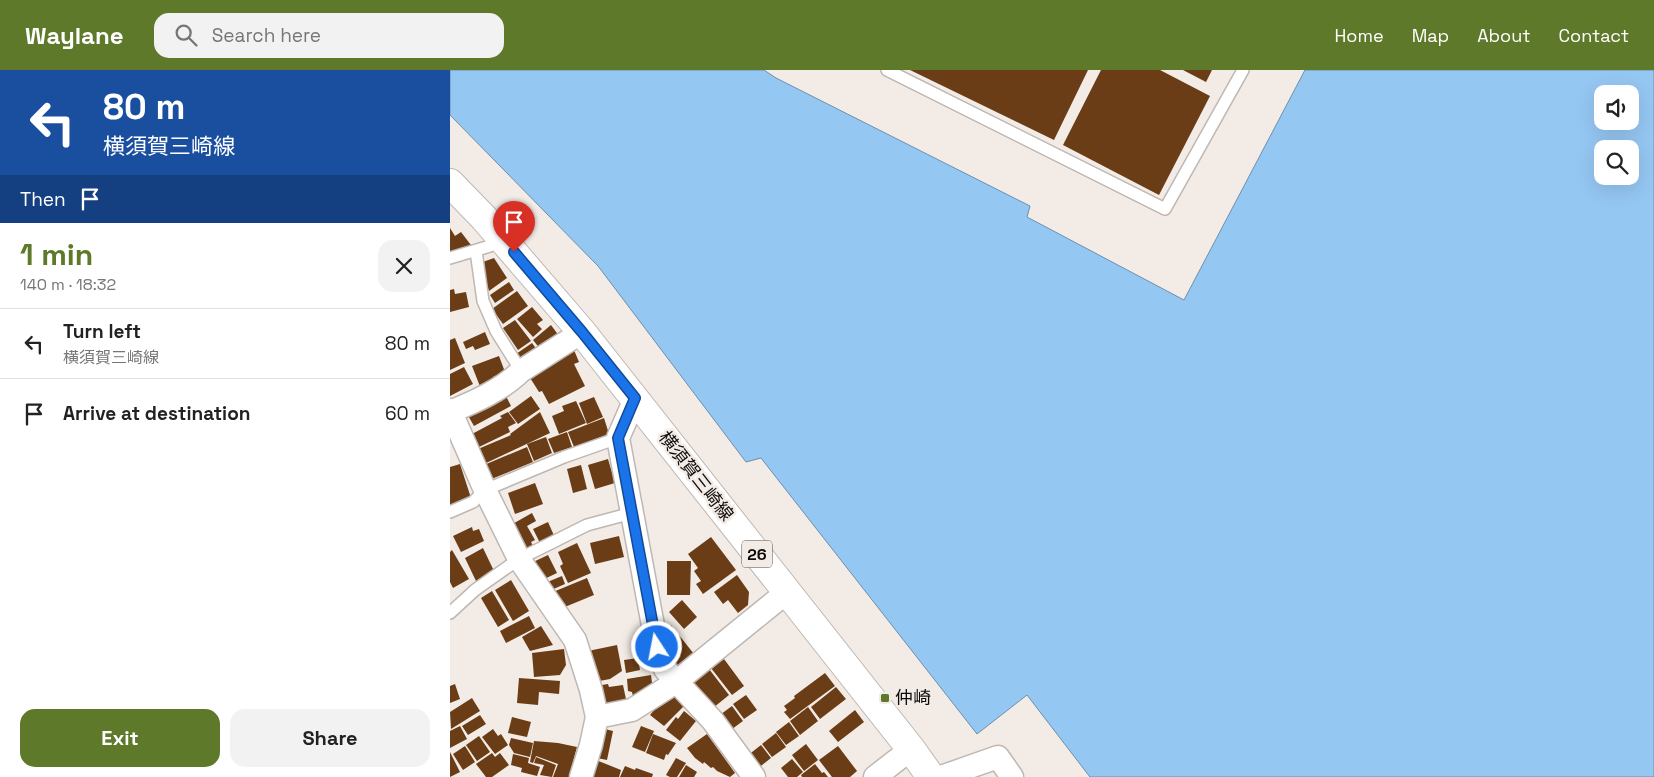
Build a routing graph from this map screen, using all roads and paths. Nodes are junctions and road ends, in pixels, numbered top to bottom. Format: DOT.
graph roads {
  1 [pos="887,70"];
  2 [pos="1243,70"];
  3 [pos="450,184"];
  4 [pos="502,239"];
  5 [pos="476,251"];
  6 [pos="450,258"];
  7 [pos="582,332"];
  8 [pos="521,371"];
  9 [pos="635,398"];
  10 [pos="450,412"];
  11 [pos="618,438"];
  12 [pos="485,490"];
  13 [pos="450,512"];
  14 [pos="632,513"];
  15 [pos="519,559"];
  16 [pos="787,592"];
  17 [pos="450,613"];
  18 [pos="676,682"];
  19 [pos="597,718"];
  20 [pos="911,749"];
  21 [pos="581,777"];
  22 [pos="754,777"];
  23 [pos="875,777"];
  24 [pos="931,777"];
  25 [pos="941,777"];
  26 [pos="1012,777"];
  1 -- 2 [label="lane"];
  3 -- 4 [label="main road, 横須賀三崎線 / 26"];
  4 -- 5 [label="lane"];
  4 -- 7 [label="main road, 横須賀三崎線 / 26"];
  5 -- 6 [label="lane"];
  5 -- 8 [label="lane"];
  7 -- 8 [label="street"];
  7 -- 9 [label="main road, 横須賀三崎線 / 26"];
  8 -- 10 [label="street"];
  9 -- 11 [label="street"];
  9 -- 16 [label="main road, 横須賀三崎線 / 26"];
  10 -- 12 [label="street"];
  11 -- 12 [label="lane"];
  11 -- 14 [label="street"];
  12 -- 13 [label="lane"];
  12 -- 15 [label="street"];
  14 -- 15 [label="lane"];
  14 -- 18 [label="street"];
  15 -- 17 [label="lane"];
  15 -- 19 [label="street"];
  16 -- 18 [label="street"];
  16 -- 20 [label="main road, 横須賀三崎線 / 26"];
  18 -- 19 [label="street"];
  18 -- 22 [label="street"];
  19 -- 21 [label="street"];
  20 -- 23 [label="street"];
  20 -- 24 [label="main road, 横須賀三崎線 / 26"];
  25 -- 26 [label="street"];
}
